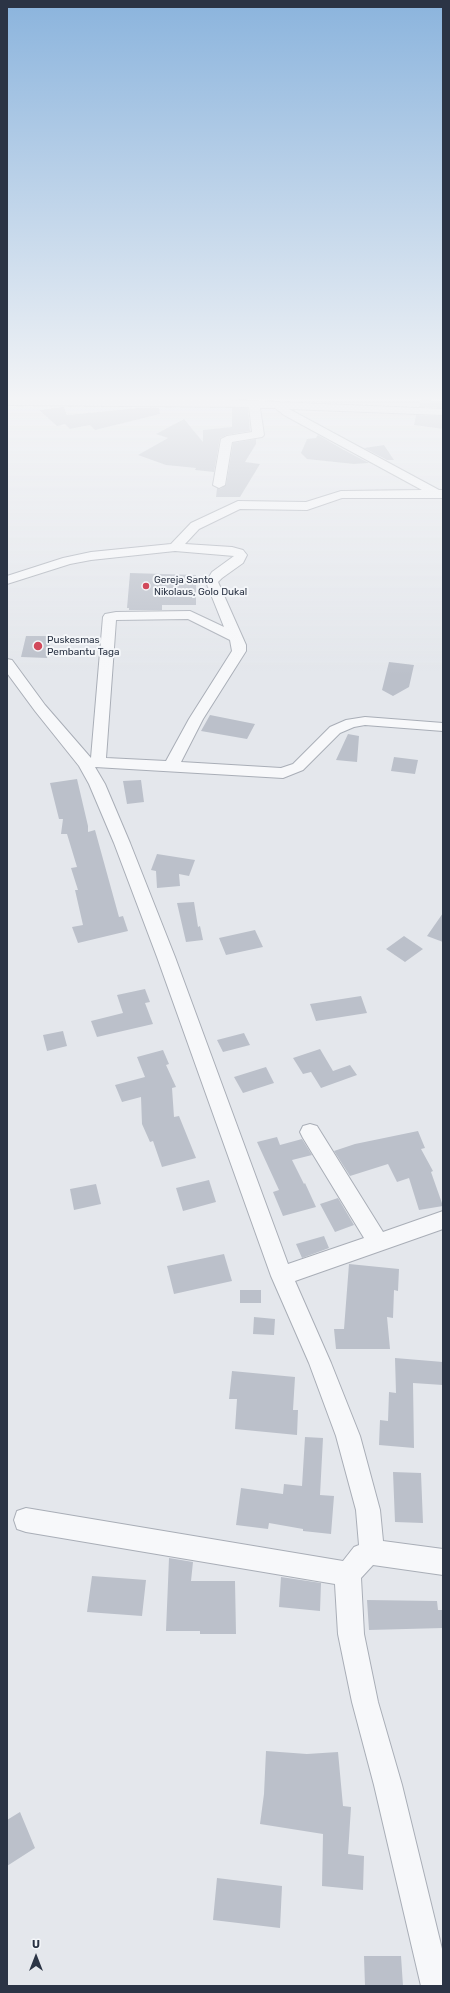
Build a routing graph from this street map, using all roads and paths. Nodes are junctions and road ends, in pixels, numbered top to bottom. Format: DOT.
graph roads {
  1 [pos="431,490"];
  2 [pos="440,495"];
  3 [pos="175,547"];
  4 [pos="7,580"];
  5 [pos="235,637"];
  6 [pos="7,663"];
  7 [pos="443,726"];
  8 [pos="92,763"];
  9 [pos="171,766"];
  10 [pos="310,1132"];
  11 [pos="443,1220"];
  12 [pos="378,1242"];
  13 [pos="282,1276"];
  14 [pos="26,1520"];
  15 [pos="372,1552"];
  16 [pos="443,1562"];
  17 [pos="348,1574"];
  18 [pos="436,1986"];
  1 -- 2 [label="street"];
  2 -- 3 [label="street"];
  3 -- 4 [label="street"];
  3 -- 5 [label="street"];
  5 -- 8 [label="street"];
  5 -- 9 [label="street"];
  6 -- 8 [label="street"];
  7 -- 9 [label="street"];
  8 -- 9 [label="street"];
  8 -- 13 [label="street"];
  10 -- 12 [label="street"];
  11 -- 12 [label="street"];
  12 -- 13 [label="street"];
  13 -- 15 [label="street"];
  14 -- 17 [label="street"];
  15 -- 16 [label="street"];
  15 -- 17 [label="street"];
  17 -- 18 [label="street"];
}
